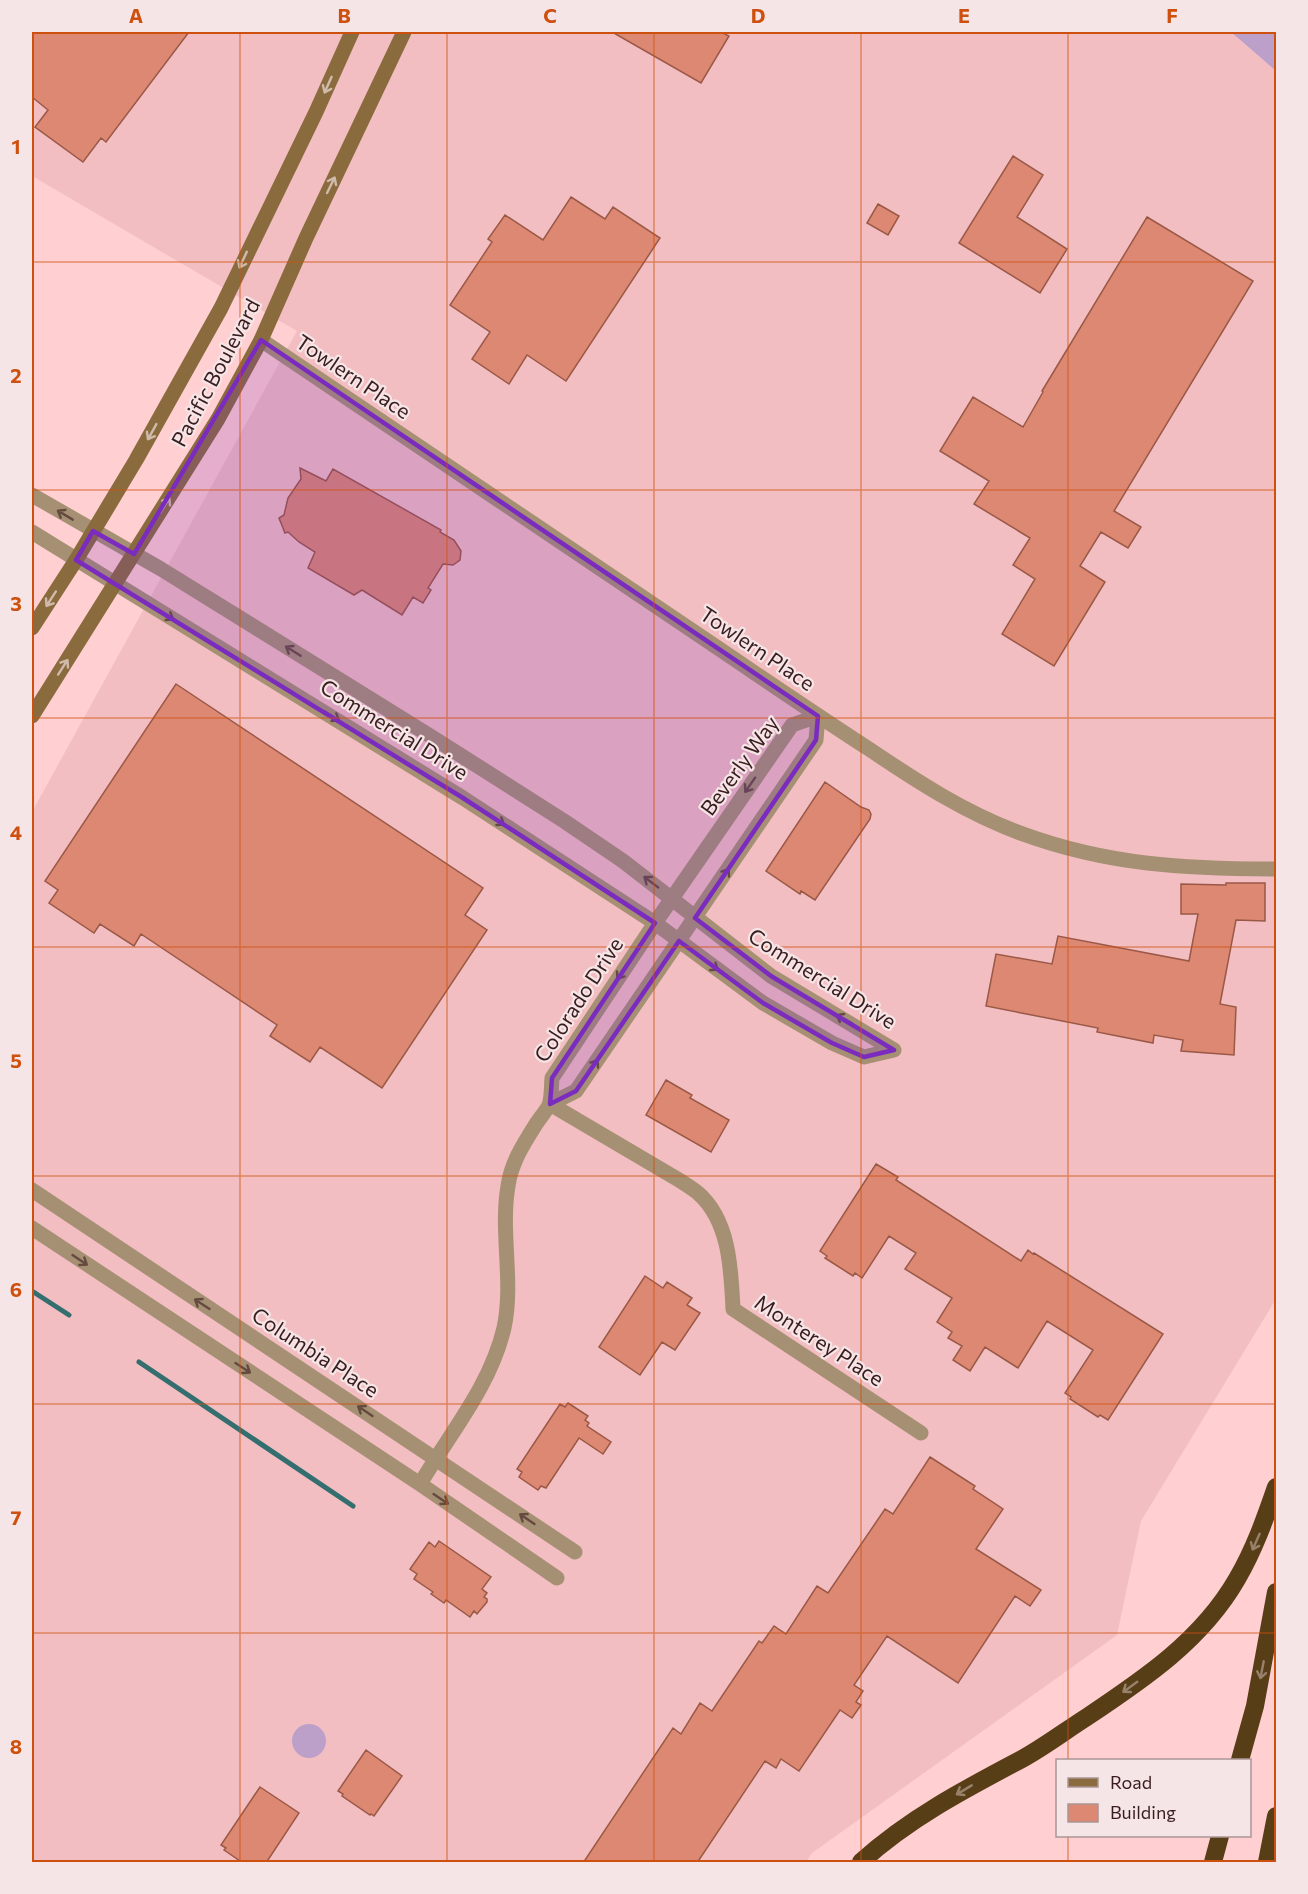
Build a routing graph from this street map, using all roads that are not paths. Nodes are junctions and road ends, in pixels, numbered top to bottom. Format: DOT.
graph roads {
  1 [pos="352,32"];
  2 [pos="404,32"];
  3 [pos="261,340"];
  4 [pos="32,495"];
  5 [pos="93,531"];
  6 [pos="32,532"];
  7 [pos="134,554"];
  8 [pos="76,560"];
  9 [pos="116,585"];
  10 [pos="32,628"];
  11 [pos="32,716"];
  12 [pos="818,716"];
  13 [pos="1276,868"];
  14 [pos="672,898"];
  15 [pos="695,918"];
  16 [pos="655,923"];
  17 [pos="679,941"];
  18 [pos="550,1104"];
  19 [pos="32,1190"];
  20 [pos="32,1228"];
  21 [pos="921,1433"];
  22 [pos="435,1458"];
  23 [pos="420,1484"];
  24 [pos="1276,1487"];
  25 [pos="575,1552"];
  26 [pos="557,1578"];
  27 [pos="1276,1592"];
  28 [pos="1241,1759"];
  29 [pos="1276,1816"];
  30 [pos="1220,1837"];
  31 [pos="861,1863"];
  32 [pos="1213,1863"];
  33 [pos="1267,1863"];
  1 -- 5 [label="main road, Pacific Boulevard, one-way"];
  3 -- 2 [label="main road, Pacific Boulevard, one-way"];
  7 -- 3 [label="main road, Pacific Boulevard, one-way"];
  3 -- 12 [label="street, Towlern Place"];
  5 -- 4 [label="street, Commercial Drive, one-way"];
  5 -- 7 [label="street, Commercial Drive"];
  5 -- 8 [label="main road, Pacific Boulevard"];
  6 -- 8 [label="street, Commercial Drive"];
  7 -- 9 [label="main road, Pacific Boulevard"];
  14 -- 7 [label="street, Commercial Drive, one-way"];
  8 -- 9 [label="street, Commercial Drive"];
  8 -- 10 [label="main road, Pacific Boulevard, one-way"];
  11 -- 9 [label="main road, Pacific Boulevard, one-way"];
  9 -- 16 [label="street, Commercial Drive, one-way"];
  12 -- 13 [label="street, Towlern Place"];
  12 -- 14 [label="street, Beverly Way, one-way"];
  15 -- 12 [label="street, one-way"];
  14 -- 15 [label="street, Commercial Drive"];
  14 -- 16 [label="street, Beverly Way"];
  15 -- 17 [label="street"];
  17 -- 15 [label="street, Commercial Drive, one-way"];
  16 -- 17 [label="street, Commercial Drive"];
  16 -- 18 [label="street, Colorado Drive, one-way"];
  18 -- 17 [label="street, Colorado Drive, one-way"];
  18 -- 21 [label="street, Monterey Place"];
  18 -- 22 [label="street, Colorado Drive"];
  22 -- 19 [label="street, Columbia Place, one-way"];
  20 -- 23 [label="street, one-way"];
  22 -- 23 [label="street, Colorado Drive"];
  25 -- 22 [label="street, Columbia Place, one-way"];
  23 -- 26 [label="street, one-way"];
  24 -- 31 [label="highway, one-way"];
  27 -- 28 [label="highway, one-way"];
  29 -- 33 [label="highway"];
  30 -- 32 [label="highway"];
}
